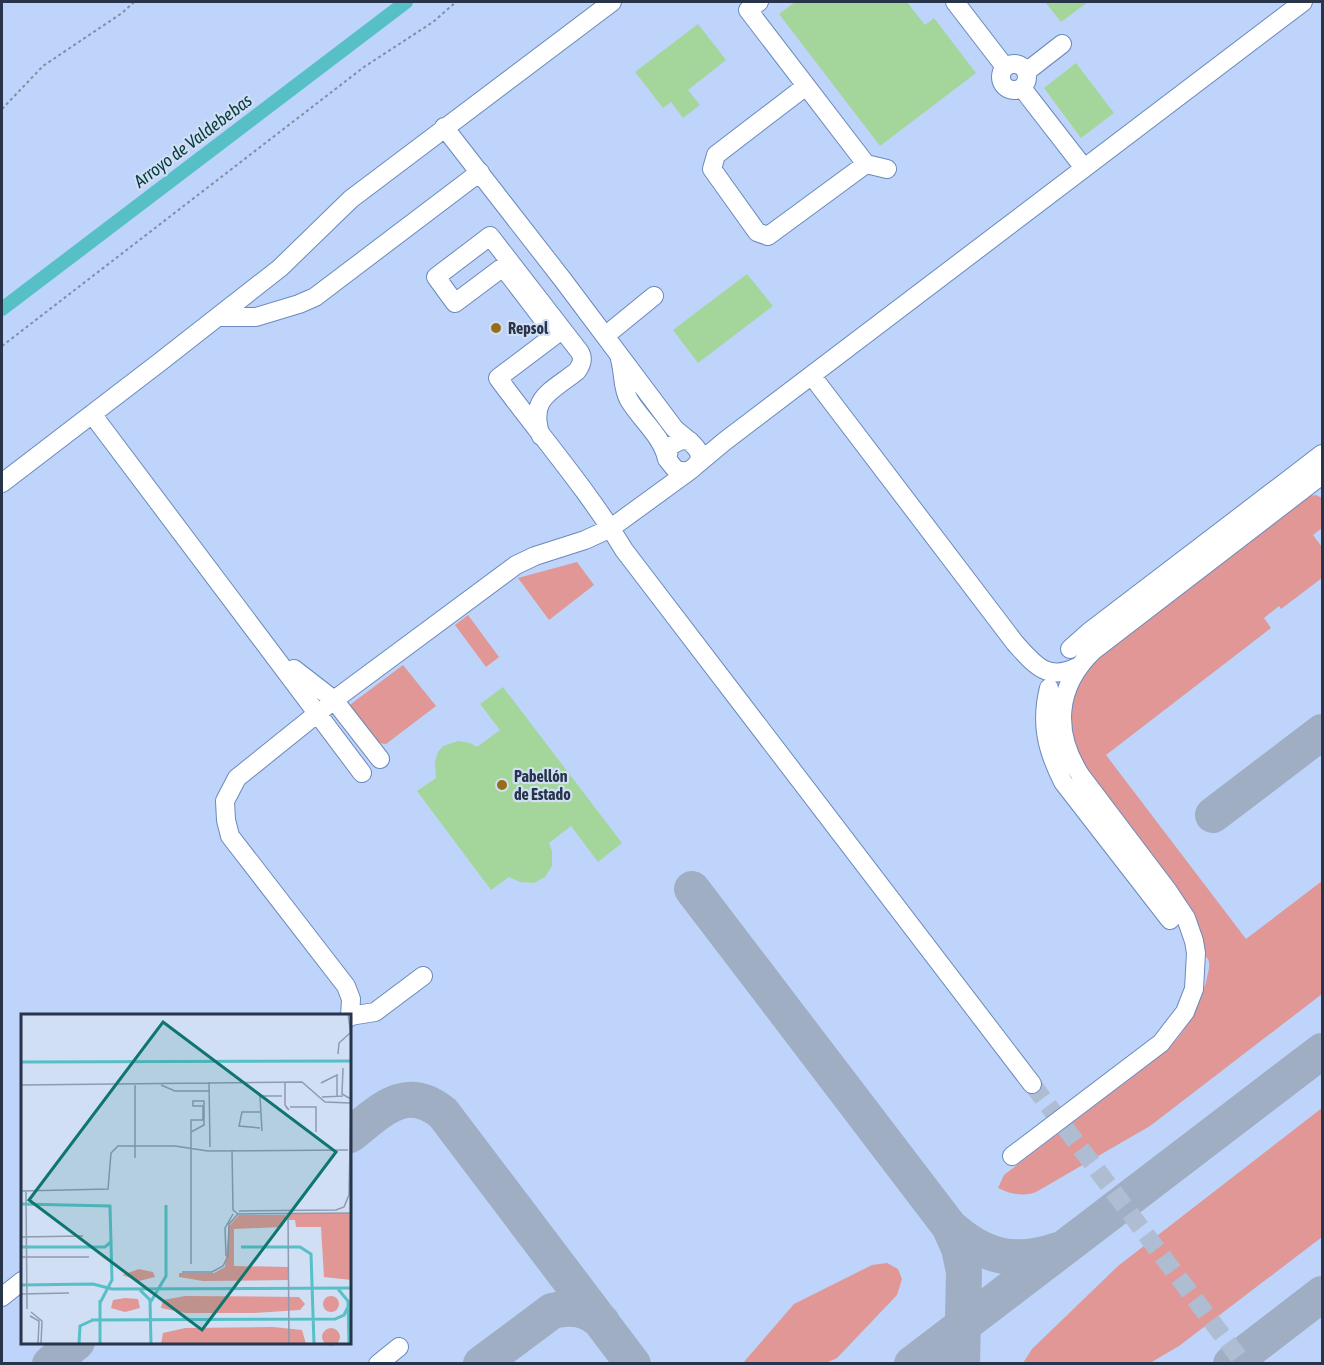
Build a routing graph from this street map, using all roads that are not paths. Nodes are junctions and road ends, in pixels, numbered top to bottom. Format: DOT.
graph roads {
  1 [pos="612,2"];
  2 [pos="759,2"];
  3 [pos="955,2"];
  4 [pos="1303,2"];
  5 [pos="1062,45"];
  6 [pos="1024,80"];
  7 [pos="806,86"];
  8 [pos="444,127"];
  9 [pos="866,164"];
  10 [pos="1084,168"];
  11 [pos="887,169"];
  12 [pos="480,172"];
  13 [pos="654,296"];
  14 [pos="217,318"];
  15 [pos="605,336"];
  16 [pos="617,352"];
  17 [pos="812,376"];
  18 [pos="92,414"];
  19 [pos="541,436"];
  20 [pos="725,441"];
  21 [pos="693,443"];
  22 [pos="1323,454"];
  23 [pos="668,460"];
  24 [pos="694,467"];
  25 [pos="1321,478"];
  26 [pos="2,483"];
  27 [pos="652,497"];
  28 [pos="611,528"];
  29 [pos="1070,649"];
  30 [pos="276,655"];
  31 [pos="1077,667"];
  32 [pos="1049,687"];
  33 [pos="334,700"];
  34 [pos="318,713"];
  35 [pos="380,759"];
  36 [pos="362,773"];
  37 [pos="1162,896"];
  38 [pos="1170,920"];
  39 [pos="423,976"];
  40 [pos="350,1014"];
  41 [pos="351,1017"];
  42 [pos="1032,1084"];
  43 [pos="1012,1156"];
  44 [pos="21,1282"];
  45 [pos="2,1297"];
  46 [pos="399,1347"];
  47 [pos="378,1364"];
  1 -- 8 [label="lane"];
  2 -- 7 [label="lane"];
  3 -- 6 [label="lane"];
  4 -- 10 [label="lane"];
  5 -- 6 [label="lane"];
  6 -- 10 [label="lane"];
  7 -- 9 [label="lane"];
  7 -- 9 [label="lane"];
  8 -- 12 [label="lane"];
  8 -- 14 [label="lane"];
  9 -- 11 [label="lane"];
  10 -- 17 [label="lane"];
  12 -- 14 [label="lane"];
  12 -- 15 [label="lane"];
  13 -- 15 [label="lane"];
  14 -- 18 [label="lane"];
  15 -- 16 [label="lane"];
  16 -- 21 [label="lane"];
  16 -- 23 [label="lane"];
  17 -- 20 [label="lane"];
  17 -- 31 [label="lane"];
  18 -- 26 [label="lane"];
  18 -- 30 [label="lane"];
  19 -- 19 [label="lane"];
  19 -- 28 [label="lane"];
  20 -- 21 [label="lane"];
  20 -- 24 [label="lane"];
  21 -- 23 [label="lane"];
  21 -- 24 [label="lane"];
  22 -- 29 [label="lane"];
  23 -- 24 [label="lane"];
  23 -- 27 [label="lane"];
  24 -- 27 [label="lane"];
  25 -- 31 [label="lane"];
  27 -- 28 [label="lane"];
  28 -- 33 [label="lane"];
  28 -- 42 [label="lane"];
  30 -- 33 [label="lane"];
  30 -- 34 [label="lane"];
  31 -- 37 [label="lane"];
  32 -- 37 [label="lane"];
  33 -- 34 [label="lane"];
  33 -- 35 [label="lane"];
  34 -- 36 [label="lane"];
  34 -- 40 [label="lane"];
  37 -- 38 [label="lane"];
  37 -- 43 [label="lane"];
  39 -- 41 [label="lane"];
  44 -- 45 [label="lane"];
  46 -- 47 [label="lane"];
}
